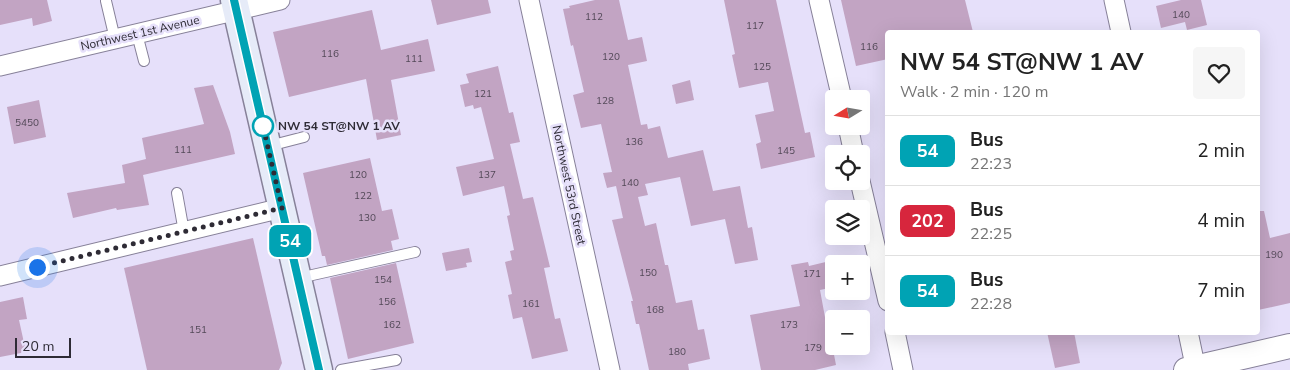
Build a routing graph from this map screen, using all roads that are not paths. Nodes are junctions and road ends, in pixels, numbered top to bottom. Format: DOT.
graph roads {
  1 [pos="280,0"];
  2 [pos="529,0"];
  3 [pos="819,0"];
  4 [pos="1114,0"];
  5 [pos="106,1"];
  6 [pos="236,5"];
  7 [pos="1121,30"];
  8 [pos="137,34"];
  9 [pos="115,39"];
  10 [pos="144,61"];
  11 [pos="0,66"];
  12 [pos="840,90"];
  13 [pos="304,137"];
  14 [pos="268,146"];
  15 [pos="862,190"];
  16 [pos="177,192"];
  17 [pos="282,208"];
  18 [pos="184,232"];
  19 [pos="415,252"];
  20 [pos="0,276"];
  21 [pos="298,278"];
  22 [pos="885,288"];
  23 [pos="896,335"];
  24 [pos="1188,335"];
  25 [pos="1290,346"];
  26 [pos="396,360"];
  27 [pos="1192,369"];
  28 [pos="320,370"];
  29 [pos="341,370"];
  30 [pos="610,370"];
  31 [pos="903,370"];
  1 -- 6 [label="street, Northwest 1st Avenue"];
  2 -- 30 [label="street, Northwest 53rd Street"];
  3 -- 12 [label="street"];
  4 -- 7 [label="street"];
  5 -- 9 [label="lane"];
  6 -- 8 [label="street, Northwest 1st Avenue"];
  6 -- 14 [label="main road"];
  8 -- 9 [label="street, Northwest 1st Avenue"];
  8 -- 10 [label="lane"];
  9 -- 11 [label="street, Northwest 1st Avenue"];
  13 -- 14 [label="lane"];
  14 -- 17 [label="main road"];
  15 -- 22 [label="street"];
  16 -- 18 [label="lane"];
  17 -- 18 [label="street"];
  17 -- 21 [label="main road"];
  18 -- 20 [label="street"];
  19 -- 21 [label="lane"];
  21 -- 28 [label="main road"];
  23 -- 31 [label="street"];
  24 -- 27 [label="street"];
  25 -- 27 [label="street"];
  26 -- 29 [label="lane"];
}
